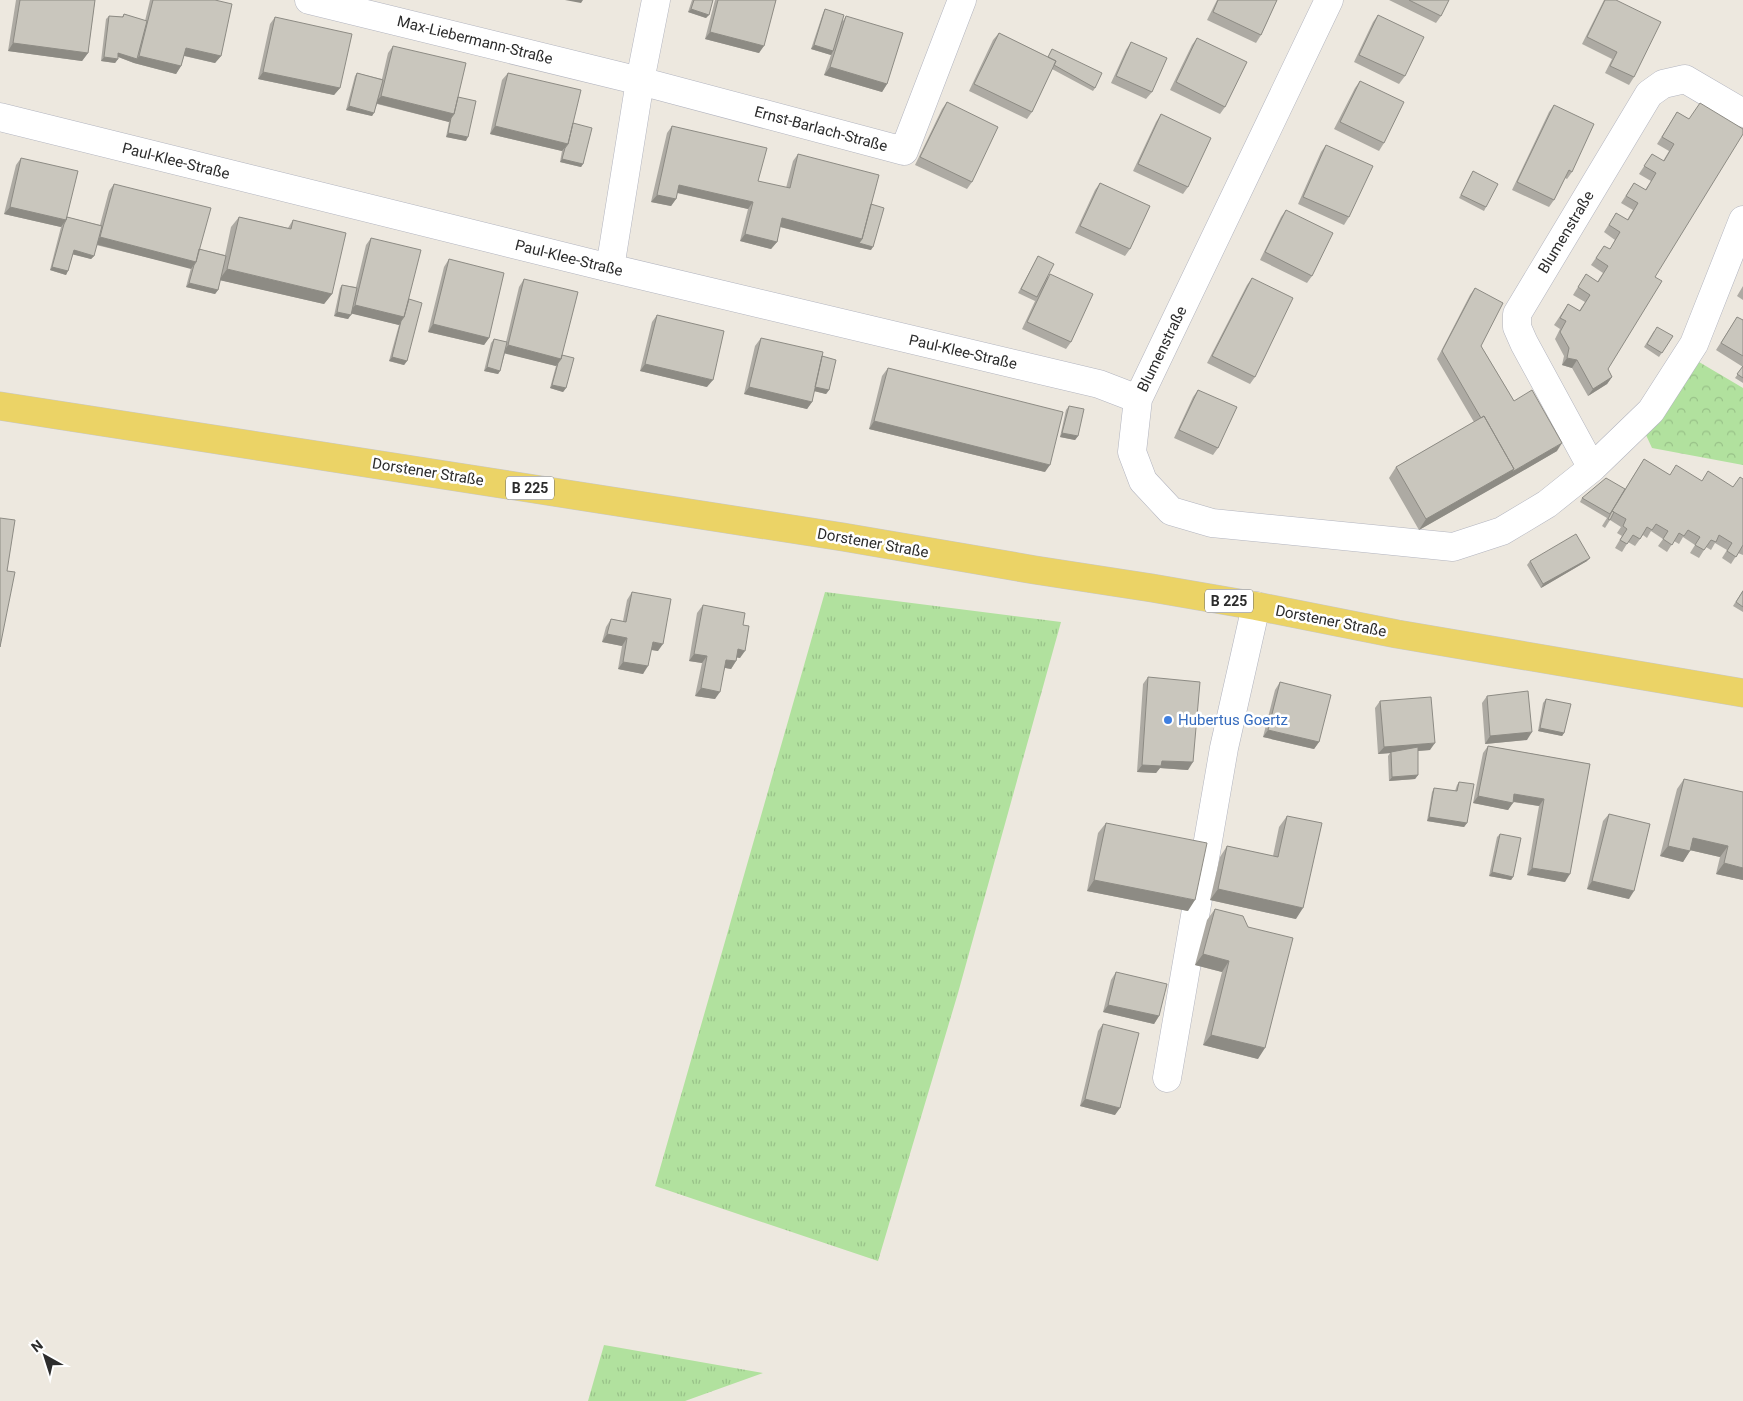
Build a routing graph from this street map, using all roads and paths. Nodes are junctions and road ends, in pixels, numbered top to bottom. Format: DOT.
graph roads {
  1 [pos="309,0"];
  2 [pos="656,0"];
  3 [pos="962,0"];
  4 [pos="1329,0"];
  5 [pos="640,81"];
  6 [pos="1743,112"];
  7 [pos="0,117"];
  8 [pos="1743,220"];
  9 [pos="610,268"];
  10 [pos="1138,398"];
  11 [pos="0,406"];
  12 [pos="1592,468"];
  13 [pos="1256,606"];
  14 [pos="1743,693"];
  15 [pos="1166,1078"];
  1 -- 5 [label="street, Max-Liebermann-Straße"];
  2 -- 5 [label="street"];
  3 -- 5 [label="street, Ernst-Barlach-Straße"];
  4 -- 10 [label="street, Blumenstraße"];
  5 -- 9 [label="street"];
  6 -- 12 [label="street, Blumenstraße"];
  7 -- 9 [label="street, Paul-Klee-Straße"];
  8 -- 12 [label="street, Blumenstraße"];
  9 -- 10 [label="street, Paul-Klee-Straße"];
  10 -- 12 [label="street, Blumenstraße"];
  11 -- 13 [label="main road, Dorstener Straße / B 225"];
  13 -- 14 [label="main road, Dorstener Straße / B 225"];
  13 -- 15 [label="street"];
}
